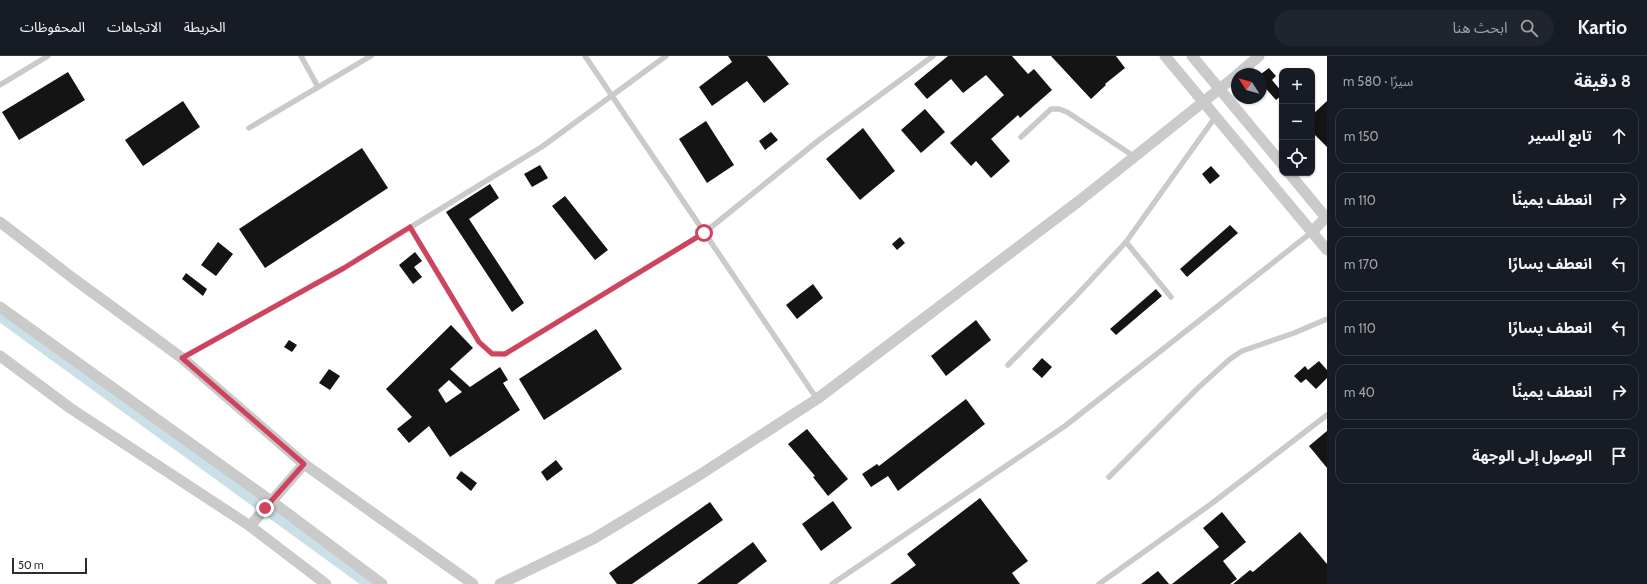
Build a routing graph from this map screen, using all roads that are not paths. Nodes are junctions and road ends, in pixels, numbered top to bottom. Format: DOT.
graph roads {
  1 [pos="48,56"];
  2 [pos="301,56"];
  3 [pos="371,56"];
  4 [pos="585,56"];
  5 [pos="666,56"];
  6 [pos="933,56"];
  7 [pos="1165,56"];
  8 [pos="1192,56"];
  9 [pos="1259,56"];
  10 [pos="1245,68"];
  11 [pos="1231,80"];
  12 [pos="0,85"];
  13 [pos="318,87"];
  14 [pos="1220,89"];
  15 [pos="612,97"];
  16 [pos="1205,102"];
  17 [pos="1216,116"];
  18 [pos="249,128"];
  19 [pos="1021,137"];
  20 [pos="1135,157"];
  21 [pos="1279,160"];
  22 [pos="1292,176"];
  23 [pos="1327,217"];
  24 [pos="0,222"];
  25 [pos="410,227"];
  26 [pos="1312,232"];
  27 [pos="704,233"];
  28 [pos="1126,242"];
  29 [pos="1327,250"];
  30 [pos="1171,297"];
  31 [pos="0,307"];
  32 [pos="1327,319"];
  33 [pos="0,356"];
  34 [pos="182,358"];
  35 [pos="1008,365"];
  36 [pos="817,399"];
  37 [pos="1327,415"];
  38 [pos="304,464"];
  39 [pos="1109,477"];
  40 [pos="271,501"];
  41 [pos="250,526"];
  42 [pos="326,584"];
  43 [pos="382,584"];
  44 [pos="473,584"];
  45 [pos="500,584"];
  46 [pos="832,584"];
  47 [pos="1099,584"];
  1 -- 12 [label="lane"];
  2 -- 13 [label="lane"];
  3 -- 13 [label="lane"];
  4 -- 15 [label="lane"];
  5 -- 15 [label="lane"];
  6 -- 27 [label="lane"];
  7 -- 16 [label="street"];
  8 -- 14 [label="street"];
  9 -- 10 [label="street"];
  11 -- 14 [label="street"];
  13 -- 18 [label="lane"];
  14 -- 16 [label="street"];
  14 -- 21 [label="street"];
  15 -- 25 [label="lane"];
  15 -- 27 [label="lane"];
  16 -- 17 [label="street"];
  16 -- 20 [label="street"];
  17 -- 26 [label="street"];
  17 -- 28 [label="lane"];
  19 -- 20 [label="lane"];
  20 -- 36 [label="street"];
  22 -- 23 [label="street"];
  23 -- 26 [label="street"];
  24 -- 34 [label="street"];
  25 -- 27 [label="lane"];
  25 -- 34 [label="lane"];
  26 -- 29 [label="street"];
  26 -- 46 [label="lane"];
  27 -- 36 [label="lane"];
  28 -- 30 [label="lane"];
  28 -- 35 [label="lane"];
  31 -- 40 [label="street"];
  32 -- 39 [label="lane"];
  33 -- 41 [label="street"];
  34 -- 38 [label="street"];
  36 -- 45 [label="street"];
  37 -- 47 [label="lane"];
  38 -- 40 [label="street"];
  38 -- 44 [label="street"];
  40 -- 41 [label="street"];
  40 -- 43 [label="street"];
  41 -- 42 [label="street"];
}
